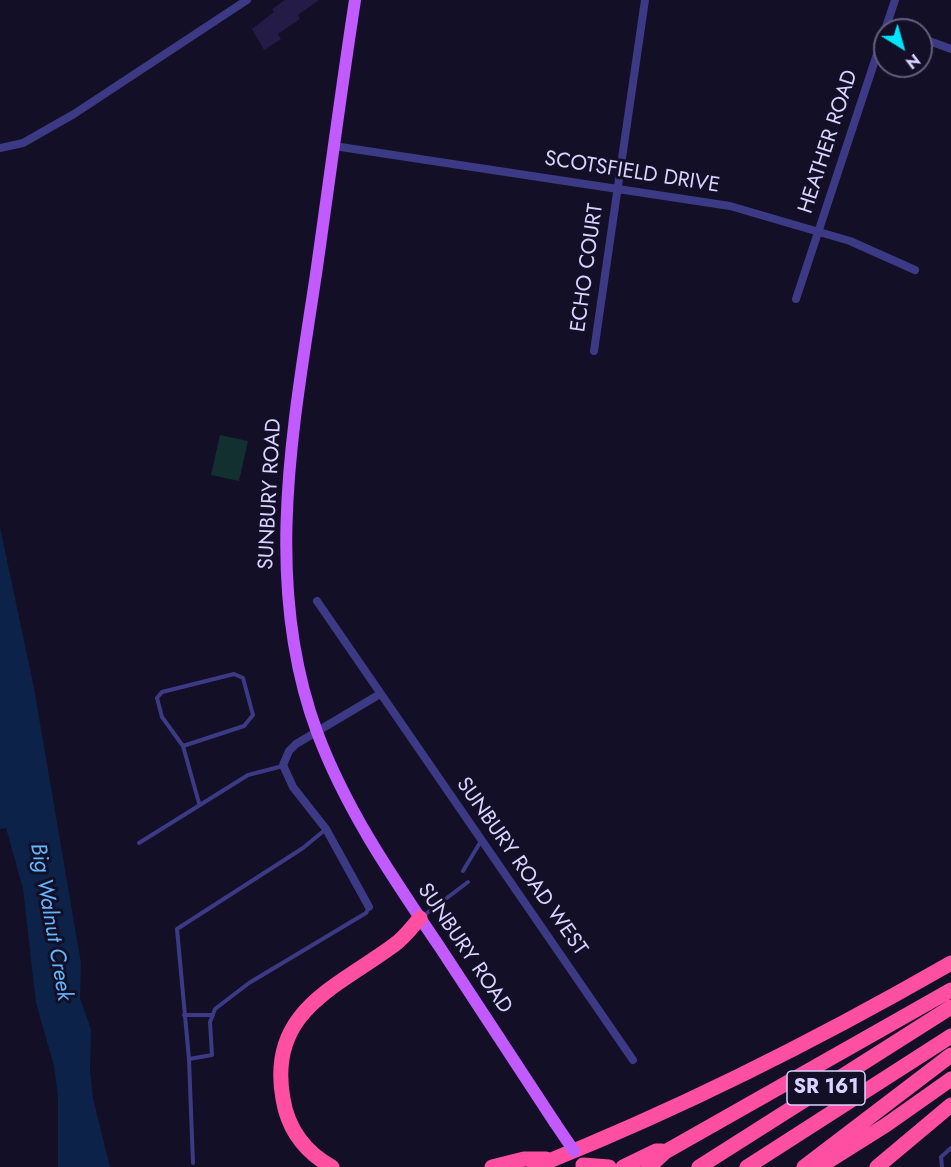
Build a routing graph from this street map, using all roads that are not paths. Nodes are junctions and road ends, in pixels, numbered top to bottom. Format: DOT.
graph roads {
  1 [pos="247,0"];
  2 [pos="355,0"];
  3 [pos="645,0"];
  4 [pos="895,0"];
  5 [pos="889,18"];
  6 [pos="933,42"];
  7 [pos="951,49"];
  8 [pos="873,68"];
  9 [pos="334,146"];
  10 [pos="0,148"];
  11 [pos="617,190"];
  12 [pos="819,231"];
  13 [pos="915,270"];
  14 [pos="796,299"];
  15 [pos="594,351"];
  16 [pos="317,601"];
  17 [pos="380,694"];
  18 [pos="316,730"];
  19 [pos="183,746"];
  20 [pos="283,765"];
  21 [pos="199,803"];
  22 [pos="326,829"];
  23 [pos="481,841"];
  24 [pos="139,843"];
  25 [pos="463,871"];
  26 [pos="468,882"];
  27 [pos="369,907"];
  28 [pos="420,918"];
  29 [pos="951,963"];
  30 [pos="951,990"];
  31 [pos="951,1007"];
  32 [pos="184,1016"];
  33 [pos="213,1016"];
  34 [pos="951,1036"];
  35 [pos="951,1055"];
  36 [pos="189,1059"];
  37 [pos="633,1060"];
  38 [pos="951,1079"];
  39 [pos="951,1105"];
  40 [pos="951,1148"];
  41 [pos="574,1151"];
  42 [pos="665,1152"];
  43 [pos="193,1163"];
  44 [pos="559,1163"];
  45 [pos="584,1166"];
  46 [pos="332,1167"];
  47 [pos="492,1167"];
  48 [pos="534,1167"];
  49 [pos="609,1167"];
  50 [pos="623,1167"];
  51 [pos="649,1167"];
  52 [pos="699,1167"];
  53 [pos="747,1167"];
  54 [pos="804,1167"];
  55 [pos="819,1167"];
  56 [pos="877,1167"];
  57 [pos="942,1167"];
  1 -- 10 [label="street"];
  2 -- 9 [label="main road, SUNBURY ROAD"];
  3 -- 11 [label="street, ECHO COURT"];
  4 -- 5 [label="street, HEATHER ROAD"];
  6 -- 7 [label="street"];
  8 -- 12 [label="street, HEATHER ROAD"];
  9 -- 11 [label="street, SCOTSFIELD DRIVE"];
  9 -- 18 [label="main road, SUNBURY ROAD"];
  11 -- 12 [label="street, SCOTSFIELD DRIVE"];
  11 -- 15 [label="street, ECHO COURT"];
  12 -- 13 [label="street, SCOTSFIELD DRIVE"];
  12 -- 14 [label="street, HEATHER ROAD"];
  16 -- 17 [label="street, SUNBURY ROAD WEST"];
  17 -- 18 [label="street"];
  17 -- 23 [label="street, SUNBURY ROAD WEST"];
  18 -- 20 [label="street"];
  18 -- 28 [label="main road, SUNBURY ROAD"];
  19 -- 19 [label="lane"];
  19 -- 21 [label="lane"];
  20 -- 21 [label="lane"];
  20 -- 22 [label="street"];
  21 -- 24 [label="lane"];
  22 -- 27 [label="street"];
  22 -- 32 [label="lane"];
  23 -- 25 [label="lane"];
  23 -- 37 [label="street, SUNBURY ROAD WEST"];
  26 -- 28 [label="lane"];
  27 -- 33 [label="lane"];
  28 -- 41 [label="main road, SUNBURY ROAD, bridge"];
  28 -- 46 [label="highway"];
  29 -- 44 [label="highway"];
  30 -- 42 [label="highway"];
  31 -- 52 [label="highway, SR 161"];
  32 -- 33 [label="lane"];
  32 -- 36 [label="lane"];
  33 -- 36 [label="lane"];
  34 -- 53 [label="highway, SR 161"];
  35 -- 54 [label="highway"];
  36 -- 43 [label="lane"];
  38 -- 55 [label="highway"];
  39 -- 56 [label="highway"];
  40 -- 57 [label="lane"];
  41 -- 44 [label="highway"];
  41 -- 45 [label="main road, SUNBURY ROAD"];
  42 -- 50 [label="highway"];
  42 -- 51 [label="highway"];
  44 -- 47 [label="highway"];
  44 -- 48 [label="highway"];
  45 -- 49 [label="highway"];
}
